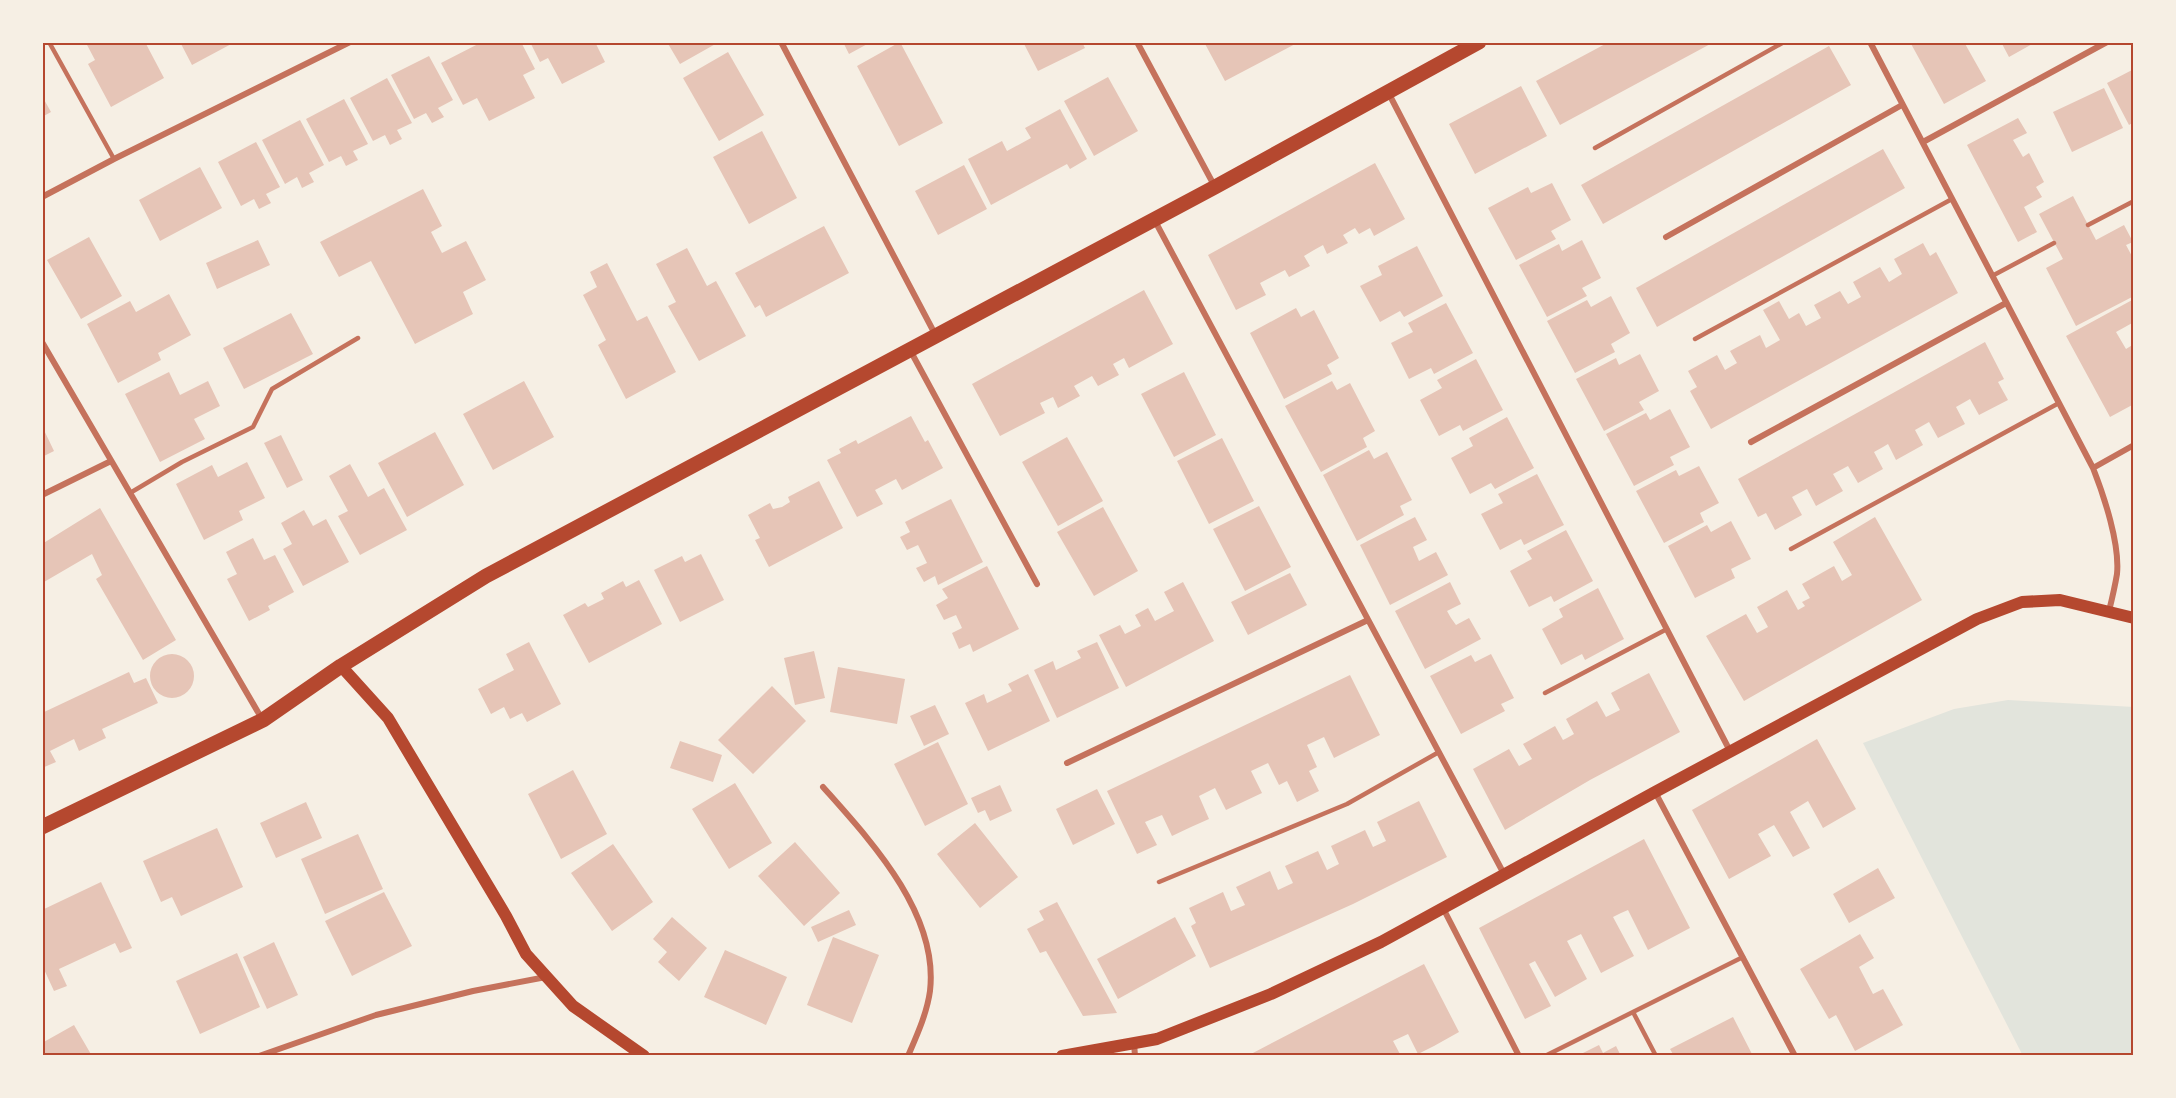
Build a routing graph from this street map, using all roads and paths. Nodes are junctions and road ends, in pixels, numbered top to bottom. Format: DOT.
graph roads {
  1 [pos="49,42"];
  2 [pos="350,42"];
  3 [pos="781,42"];
  4 [pos="1137,42"];
  5 [pos="1479,42"];
  6 [pos="1784,42"];
  7 [pos="1870,42"];
  8 [pos="2107,42"];
  9 [pos="1387,91"];
  10 [pos="1902,105"];
  11 [pos="1923,142"];
  12 [pos="1595,148"];
  13 [pos="114,159"];
  14 [pos="1215,187"];
  15 [pos="42,197"];
  16 [pos="1952,200"];
  17 [pos="2134,201"];
  18 [pos="1154,219"];
  19 [pos="2088,225"];
  20 [pos="1666,237"];
  21 [pos="2055,243"];
  22 [pos="1992,276"];
  23 [pos="2006,303"];
  24 [pos="937,336"];
  25 [pos="358,338"];
  26 [pos="1695,339"];
  27 [pos="42,342"];
  28 [pos="910,350"];
  29 [pos="2059,404"];
  30 [pos="1751,442"];
  31 [pos="2134,445"];
  32 [pos="111,461"];
  33 [pos="2093,468"];
  34 [pos="130,493"];
  35 [pos="42,495"];
  36 [pos="1791,549"];
  37 [pos="1037,584"];
  38 [pos="2109,611"];
  39 [pos="2134,618"];
  40 [pos="1368,620"];
  41 [pos="1667,629"];
  42 [pos="341,666"];
  43 [pos="1545,693"];
  44 [pos="263,720"];
  45 [pos="1730,751"];
  46 [pos="1439,752"];
  47 [pos="1067,763"];
  48 [pos="823,787"];
  49 [pos="1655,792"];
  50 [pos="42,827"];
  51 [pos="1504,874"];
  52 [pos="1159,882"];
  53 [pos="1443,908"];
  54 [pos="1743,957"];
  55 [pos="546,977"];
  56 [pos="1633,1012"];
  57 [pos="1134,1043"];
  58 [pos="259,1056"];
  59 [pos="644,1056"];
  60 [pos="908,1056"];
  61 [pos="1062,1056"];
  62 [pos="1135,1056"];
  63 [pos="1519,1056"];
  64 [pos="1545,1056"];
  65 [pos="1656,1056"];
  66 [pos="1795,1056"];
  1 -- 13 [label="lane"];
  2 -- 13 [label="street"];
  3 -- 24 [label="street"];
  4 -- 14 [label="street"];
  5 -- 9 [label="main road"];
  6 -- 12 [label="lane"];
  7 -- 10 [label="street"];
  8 -- 11 [label="street"];
  9 -- 14 [label="main road"];
  9 -- 41 [label="street"];
  10 -- 11 [label="street"];
  10 -- 20 [label="street"];
  11 -- 16 [label="street"];
  13 -- 15 [label="street"];
  14 -- 18 [label="main road"];
  16 -- 22 [label="street"];
  16 -- 26 [label="lane"];
  17 -- 19 [label="lane"];
  18 -- 24 [label="main road"];
  18 -- 40 [label="street"];
  21 -- 22 [label="lane"];
  22 -- 23 [label="street"];
  23 -- 29 [label="street"];
  23 -- 30 [label="street"];
  24 -- 28 [label="main road"];
  25 -- 34 [label="lane"];
  27 -- 32 [label="street"];
  28 -- 37 [label="street"];
  28 -- 42 [label="main road"];
  29 -- 33 [label="street"];
  29 -- 36 [label="lane"];
  31 -- 33 [label="street"];
  32 -- 34 [label="street"];
  32 -- 35 [label="street"];
  33 -- 38 [label="street"];
  34 -- 44 [label="street"];
  38 -- 39 [label="main road"];
  38 -- 45 [label="main road"];
  40 -- 46 [label="street"];
  40 -- 47 [label="street"];
  41 -- 43 [label="lane"];
  41 -- 45 [label="street"];
  42 -- 44 [label="main road"];
  42 -- 55 [label="main road"];
  44 -- 50 [label="main road"];
  45 -- 49 [label="main road"];
  46 -- 51 [label="street"];
  46 -- 52 [label="lane"];
  48 -- 60 [label="street"];
  49 -- 51 [label="main road"];
  49 -- 54 [label="street"];
  51 -- 53 [label="main road"];
  53 -- 57 [label="main road"];
  53 -- 63 [label="street"];
  54 -- 56 [label="lane"];
  54 -- 66 [label="street"];
  55 -- 58 [label="street"];
  55 -- 59 [label="main road"];
  56 -- 64 [label="lane"];
  56 -- 65 [label="lane"];
  57 -- 61 [label="main road"];
  57 -- 62 [label="street"];
}
